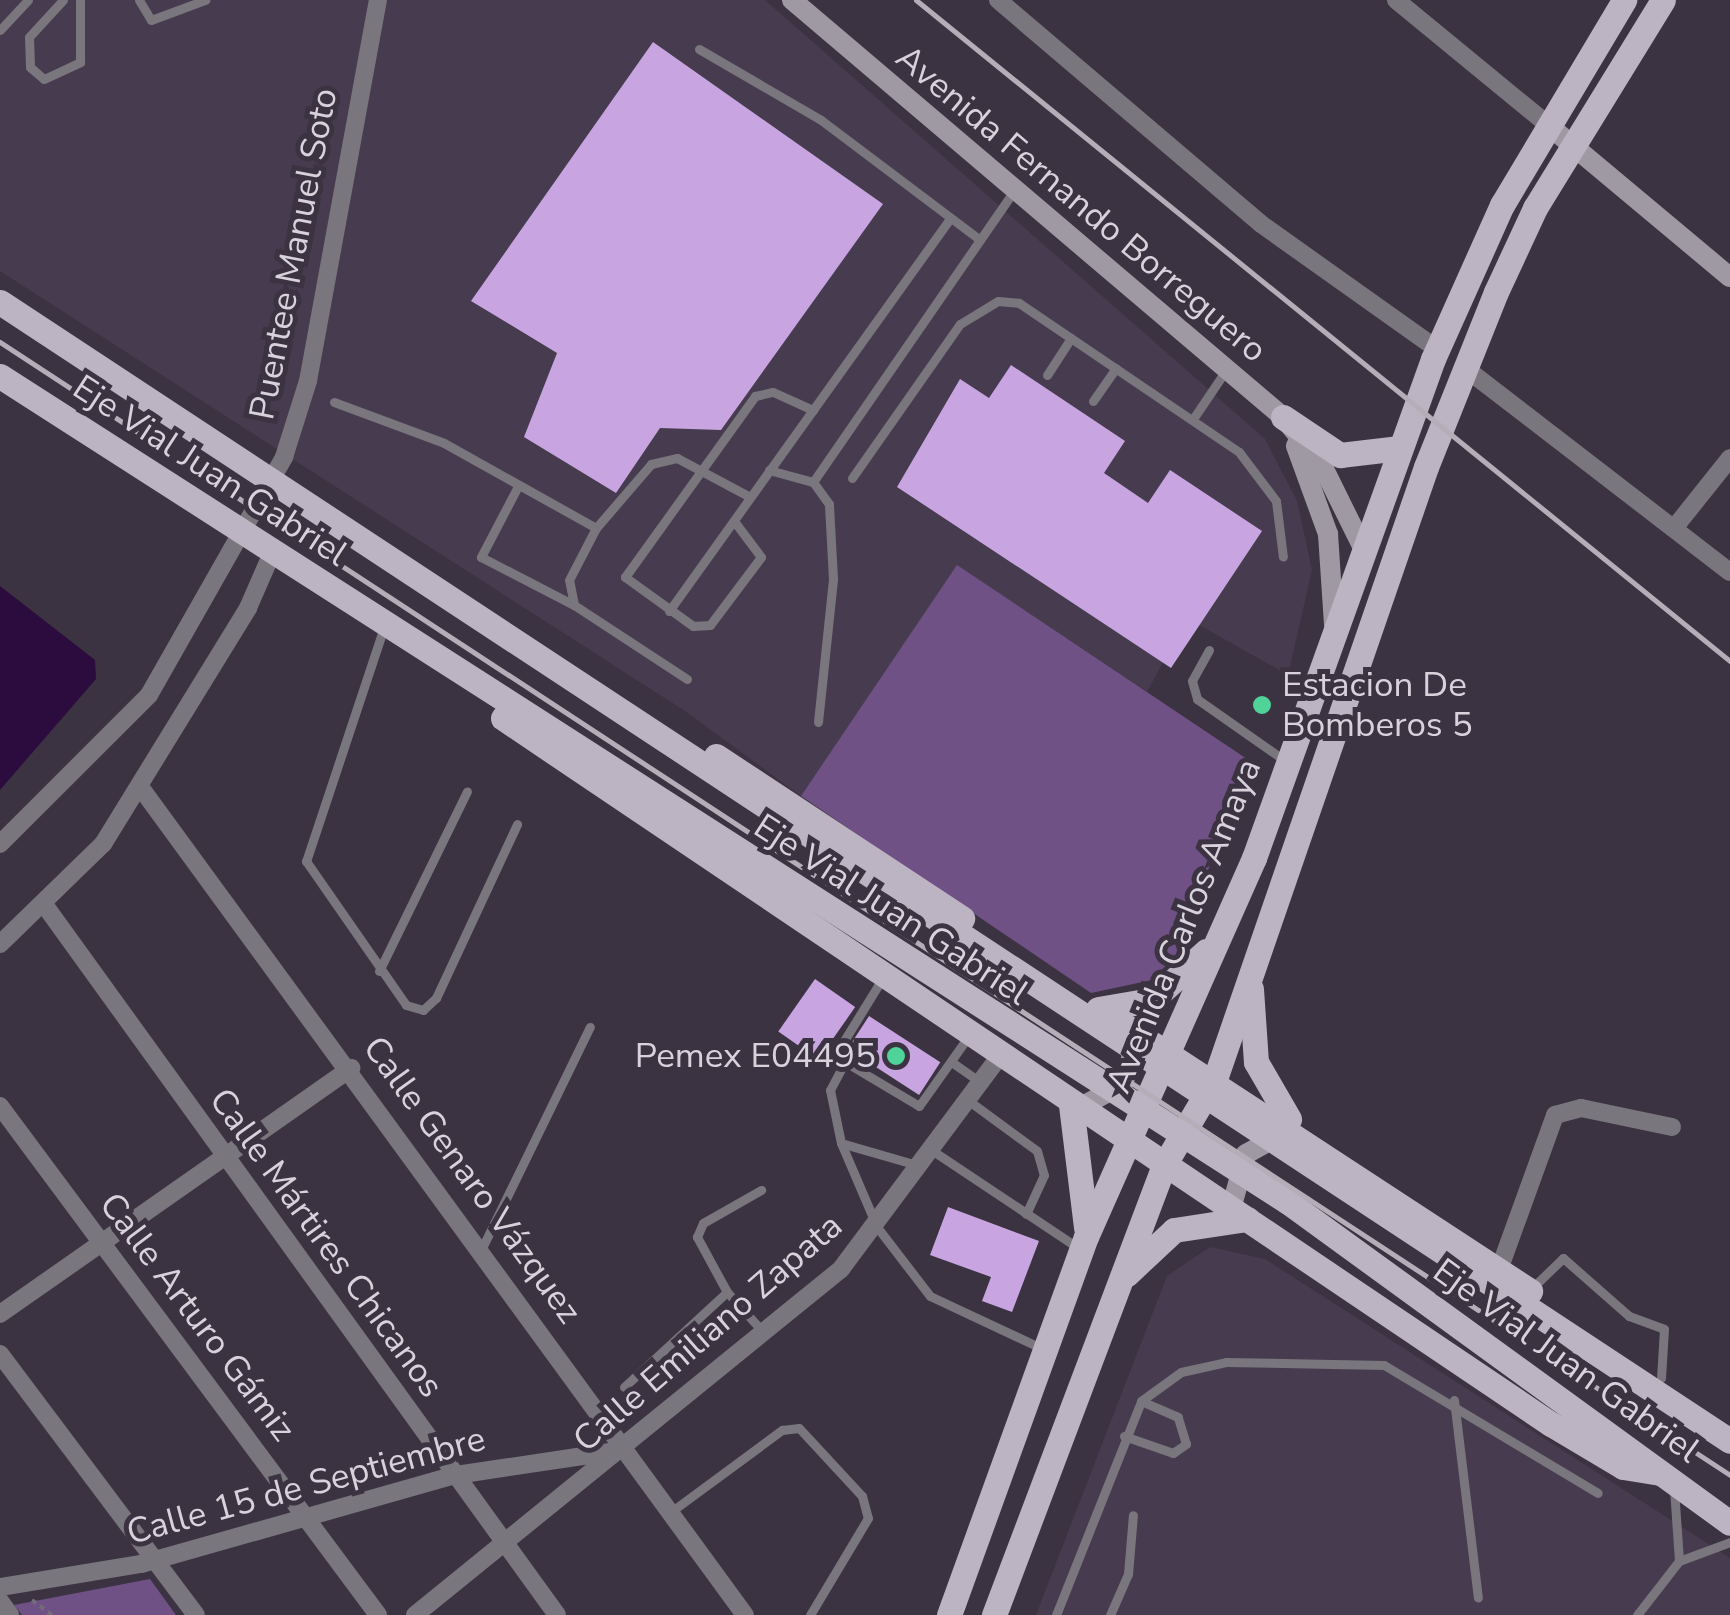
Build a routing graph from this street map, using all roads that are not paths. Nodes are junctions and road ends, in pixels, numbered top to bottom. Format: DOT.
graph roads {
  1 [pos="28,0"];
  2 [pos="63,0"];
  3 [pos="80,0"];
  4 [pos="138,0"];
  5 [pos="206,0"];
  6 [pos="378,0"];
  7 [pos="792,0"];
  8 [pos="998,0"];
  9 [pos="1396,0"];
  10 [pos="1624,0"];
  11 [pos="1663,0"];
  12 [pos="0,30"];
  13 [pos="700,49"];
  14 [pos="1548,126"];
  15 [pos="1573,147"];
  16 [pos="1012,193"];
  17 [pos="950,218"];
  18 [pos="980,240"];
  19 [pos="1730,277"];
  20 [pos="0,302"];
  21 [pos="1071,338"];
  22 [pos="1438,349"];
  23 [pos="1116,368"];
  24 [pos="1465,368"];
  25 [pos="1226,370"];
  26 [pos="1047,375"];
  27 [pos="0,376"];
  28 [pos="1092,401"];
  29 [pos="334,402"];
  30 [pos="813,410"];
  31 [pos="1283,416"];
  32 [pos="1193,419"];
  33 [pos="1400,448"];
  34 [pos="1730,458"];
  35 [pos="700,468"];
  36 [pos="769,470"];
  37 [pos="852,478"];
  38 [pos="812,482"];
  39 [pos="518,488"];
  40 [pos="750,497"];
  41 [pos="734,522"];
  42 [pos="1676,527"];
  43 [pos="596,528"];
  44 [pos="1362,546"];
  45 [pos="272,553"];
  46 [pos="1283,557"];
  47 [pos="1730,572"];
  48 [pos="574,604"];
  49 [pos="669,610"];
  50 [pos="384,627"];
  51 [pos="1334,630"];
  52 [pos="1209,650"];
  53 [pos="540,661"];
  54 [pos="448,668"];
  55 [pos="1357,678"];
  56 [pos="687,680"];
  57 [pos="1308,713"];
  58 [pos="818,722"];
  59 [pos="1342,724"];
  60 [pos="1290,763"];
  61 [pos="140,788"];
  62 [pos="467,790"];
  63 [pos="517,824"];
  64 [pos="0,844"];
  65 [pos="1254,858"];
  66 [pos="1290,870"];
  67 [pos="46,907"];
  68 [pos="1221,930"];
  69 [pos="0,944"];
  70 [pos="1253,961"];
  71 [pos="380,972"];
  72 [pos="882,978"];
  73 [pos="1098,1009"];
  74 [pos="590,1027"];
  75 [pos="1139,1033"];
  76 [pos="968,1036"];
  77 [pos="1175,1054"];
  78 [pos="999,1057"];
  79 [pos="846,1062"];
  80 [pos="952,1063"];
  81 [pos="351,1068"];
  82 [pos="1215,1078"];
  83 [pos="981,1083"];
  84 [pos="969,1101"];
  85 [pos="0,1106"];
  86 [pos="1074,1106"];
  87 [pos="1672,1127"];
  88 [pos="840,1143"];
  89 [pos="1129,1144"];
  90 [pos="1303,1145"];
  91 [pos="221,1156"];
  92 [pos="927,1158"];
  93 [pos="1163,1167"];
  94 [pos="761,1190"];
  95 [pos="1026,1214"];
  96 [pos="1239,1214"];
  97 [pos="877,1227"];
  98 [pos="99,1242"];
  99 [pos="1084,1244"];
  100 [pos="482,1248"];
  101 [pos="1499,1270"];
  102 [pos="1116,1287"];
  103 [pos="1529,1290"];
  104 [pos="727,1292"];
  105 [pos="0,1314"];
  106 [pos="766,1334"];
  107 [pos="1050,1352"];
  108 [pos="0,1354"];
  109 [pos="1661,1378"];
  110 [pos="624,1387"];
  111 [pos="1454,1400"];
  112 [pos="1141,1401"];
  113 [pos="1124,1436"];
  114 [pos="1730,1441"];
  115 [pos="628,1450"];
  116 [pos="456,1474"];
  117 [pos="1668,1479"];
  118 [pos="1598,1493"];
  119 [pos="672,1511"];
  120 [pos="306,1515"];
  121 [pos="1134,1515"];
  122 [pos="1730,1523"];
  123 [pos="1730,1542"];
  124 [pos="505,1546"];
  125 [pos="154,1561"];
  126 [pos="1679,1561"];
  127 [pos="0,1587"];
  128 [pos="1478,1598"];
  129 [pos="0,1601"];
  130 [pos="10,1615"];
  131 [pos="196,1615"];
  132 [pos="378,1615"];
  133 [pos="415,1615"];
  134 [pos="558,1615"];
  135 [pos="745,1615"];
  136 [pos="810,1615"];
  137 [pos="949,1615"];
  138 [pos="994,1615"];
  139 [pos="1056,1615"];
  140 [pos="1110,1615"];
  141 [pos="1637,1615"];
  1 -- 12 [label="lane"];
  2 -- 3 [label="lane"];
  4 -- 5 [label="lane"];
  6 -- 64 [label="street, Puentee Manuel Soto"];
  7 -- 16 [label="main road, Avenida Fernando Borreguero"];
  8 -- 22 [label="street"];
  9 -- 14 [label="street"];
  10 -- 14 [label="main road, Avenida Carlos Amaya"];
  11 -- 15 [label="main road"];
  13 -- 17 [label="lane"];
  14 -- 15 [label="main road"];
  14 -- 22 [label="main road, Avenida Carlos Amaya"];
  15 -- 19 [label="main road"];
  15 -- 24 [label="main road"];
  16 -- 18 [label="lane"];
  16 -- 25 [label="main road, Avenida Fernando Borreguero"];
  17 -- 18 [label="lane"];
  17 -- 30 [label="lane"];
  18 -- 38 [label="lane"];
  20 -- 53 [label="main road, Eje Vial Juan Gabriel"];
  21 -- 23 [label="lane"];
  21 -- 26 [label="lane"];
  21 -- 37 [label="lane"];
  22 -- 33 [label="main road, Avenida Carlos Amaya"];
  23 -- 28 [label="lane"];
  23 -- 32 [label="lane"];
  24 -- 42 [label="street"];
  24 -- 55 [label="main road"];
  25 -- 31 [label="main road, Avenida Fernando Borreguero"];
  25 -- 32 [label="lane"];
  27 -- 45 [label="main road, Eje Vial Juan Gabriel"];
  29 -- 39 [label="lane"];
  30 -- 35 [label="lane"];
  30 -- 36 [label="lane"];
  31 -- 33 [label="main road"];
  31 -- 44 [label="main road"];
  31 -- 51 [label="main road"];
  32 -- 46 [label="lane"];
  33 -- 44 [label="main road, Avenida Carlos Amaya"];
  34 -- 42 [label="street"];
  35 -- 40 [label="lane"];
  35 -- 43 [label="lane"];
  35 -- 49 [label="lane"];
  36 -- 38 [label="lane"];
  36 -- 40 [label="lane"];
  38 -- 58 [label="lane"];
  39 -- 43 [label="lane"];
  39 -- 48 [label="lane"];
  40 -- 41 [label="lane"];
  41 -- 49 [label="lane"];
  41 -- 49 [label="lane"];
  42 -- 47 [label="street"];
  43 -- 48 [label="lane"];
  44 -- 51 [label="main road, Avenida Carlos Amaya"];
  44 -- 55 [label="main road"];
  45 -- 50 [label="main road, Eje Vial Juan Gabriel"];
  45 -- 61 [label="street"];
  48 -- 56 [label="lane"];
  50 -- 54 [label="main road, Eje Vial Juan Gabriel"];
  50 -- 71 [label="lane"];
  51 -- 57 [label="main road, Avenida Carlos Amaya"];
  52 -- 60 [label="lane"];
  53 -- 73 [label="main road"];
  53 -- 90 [label="main road, Eje Vial Juan Gabriel"];
  54 -- 72 [label="main road"];
  54 -- 117 [label="main road, Eje Vial Juan Gabriel"];
  55 -- 59 [label="main road"];
  57 -- 59 [label="main road"];
  57 -- 60 [label="main road, Avenida Carlos Amaya"];
  59 -- 66 [label="main road"];
  60 -- 65 [label="main road, Avenida Carlos Amaya"];
  61 -- 67 [label="street"];
  61 -- 81 [label="street, Calle Genaro Vázquez"];
  62 -- 71 [label="lane"];
  63 -- 71 [label="lane"];
  65 -- 66 [label="main road"];
  65 -- 68 [label="main road, Avenida Carlos Amaya"];
  66 -- 70 [label="main road"];
  67 -- 69 [label="street"];
  67 -- 91 [label="street, Calle Mártires Chicanos"];
  68 -- 73 [label="main road"];
  68 -- 77 [label="main road, Avenida Carlos Amaya"];
  70 -- 82 [label="main road"];
  70 -- 90 [label="main road"];
  72 -- 76 [label="main road"];
  72 -- 79 [label="lane"];
  73 -- 75 [label="main road"];
  74 -- 100 [label="lane"];
  75 -- 77 [label="main road"];
  75 -- 86 [label="main road"];
  76 -- 78 [label="main road"];
  76 -- 80 [label="lane"];
  77 -- 82 [label="main road"];
  77 -- 89 [label="main road, Avenida Carlos Amaya"];
  78 -- 83 [label="street, Calle Emiliano Zapata"];
  78 -- 86 [label="main road"];
  79 -- 80 [label="lane"];
  79 -- 88 [label="lane"];
  80 -- 83 [label="lane"];
  81 -- 91 [label="street"];
  81 -- 100 [label="street, Calle Genaro Vázquez"];
  82 -- 90 [label="main road"];
  82 -- 93 [label="main road"];
  83 -- 84 [label="street, Calle Emiliano Zapata"];
  84 -- 92 [label="street, Calle Emiliano Zapata"];
  84 -- 95 [label="lane"];
  85 -- 98 [label="street, Calle Arturo Gámiz"];
  86 -- 89 [label="main road"];
  86 -- 99 [label="main road"];
  87 -- 101 [label="street"];
  88 -- 92 [label="lane"];
  88 -- 97 [label="lane"];
  89 -- 93 [label="main road"];
  89 -- 99 [label="main road, Avenida Carlos Amaya"];
  90 -- 96 [label="main road"];
  90 -- 101 [label="main road"];
  90 -- 114 [label="main road, Eje Vial Juan Gabriel"];
  91 -- 98 [label="street"];
  91 -- 116 [label="street, Calle Mártires Chicanos"];
  92 -- 95 [label="lane"];
  92 -- 97 [label="street, Calle Emiliano Zapata"];
  93 -- 96 [label="main road"];
  93 -- 102 [label="main road"];
  94 -- 104 [label="lane"];
  95 -- 99 [label="lane"];
  96 -- 102 [label="main road"];
  96 -- 117 [label="main road"];
  97 -- 106 [label="street, Calle Emiliano Zapata"];
  97 -- 107 [label="lane"];
  98 -- 105 [label="street"];
  98 -- 120 [label="street, Calle Arturo Gámiz"];
  99 -- 107 [label="main road, Avenida Carlos Amaya"];
  100 -- 115 [label="street, Calle Genaro Vázquez"];
  101 -- 103 [label="main road"];
  102 -- 138 [label="main road"];
  103 -- 109 [label="main road"];
  103 -- 109 [label="lane"];
  104 -- 106 [label="lane"];
  104 -- 110 [label="lane"];
  106 -- 115 [label="street, Calle Emiliano Zapata"];
  107 -- 137 [label="main road, Avenida Carlos Amaya"];
  108 -- 125 [label="street"];
  109 -- 114 [label="main road"];
  111 -- 112 [label="lane"];
  111 -- 118 [label="lane"];
  111 -- 128 [label="lane"];
  112 -- 113 [label="lane"];
  112 -- 113 [label="lane"];
  113 -- 139 [label="lane"];
  115 -- 116 [label="street, Calle 15 de Septiembre"];
  115 -- 119 [label="street, Calle Genaro Vázquez"];
  115 -- 124 [label="street, Calle Emiliano Zapata"];
  116 -- 120 [label="street, Calle 15 de Septiembre"];
  116 -- 124 [label="street, Calle Mártires Chicanos"];
  117 -- 122 [label="main road, Eje Vial Juan Gabriel"];
  117 -- 126 [label="lane"];
  119 -- 135 [label="street, Calle Genaro Vázquez"];
  119 -- 136 [label="lane"];
  120 -- 125 [label="street, Calle 15 de Septiembre"];
  120 -- 132 [label="street, Calle Arturo Gámiz"];
  121 -- 140 [label="lane"];
  123 -- 126 [label="lane"];
  124 -- 133 [label="street, Calle Emiliano Zapata"];
  124 -- 134 [label="street, Calle Mártires Chicanos"];
  125 -- 127 [label="street, Calle 15 de Septiembre"];
  125 -- 131 [label="street"];
  126 -- 141 [label="lane"];
  129 -- 130 [label="street"];
}
